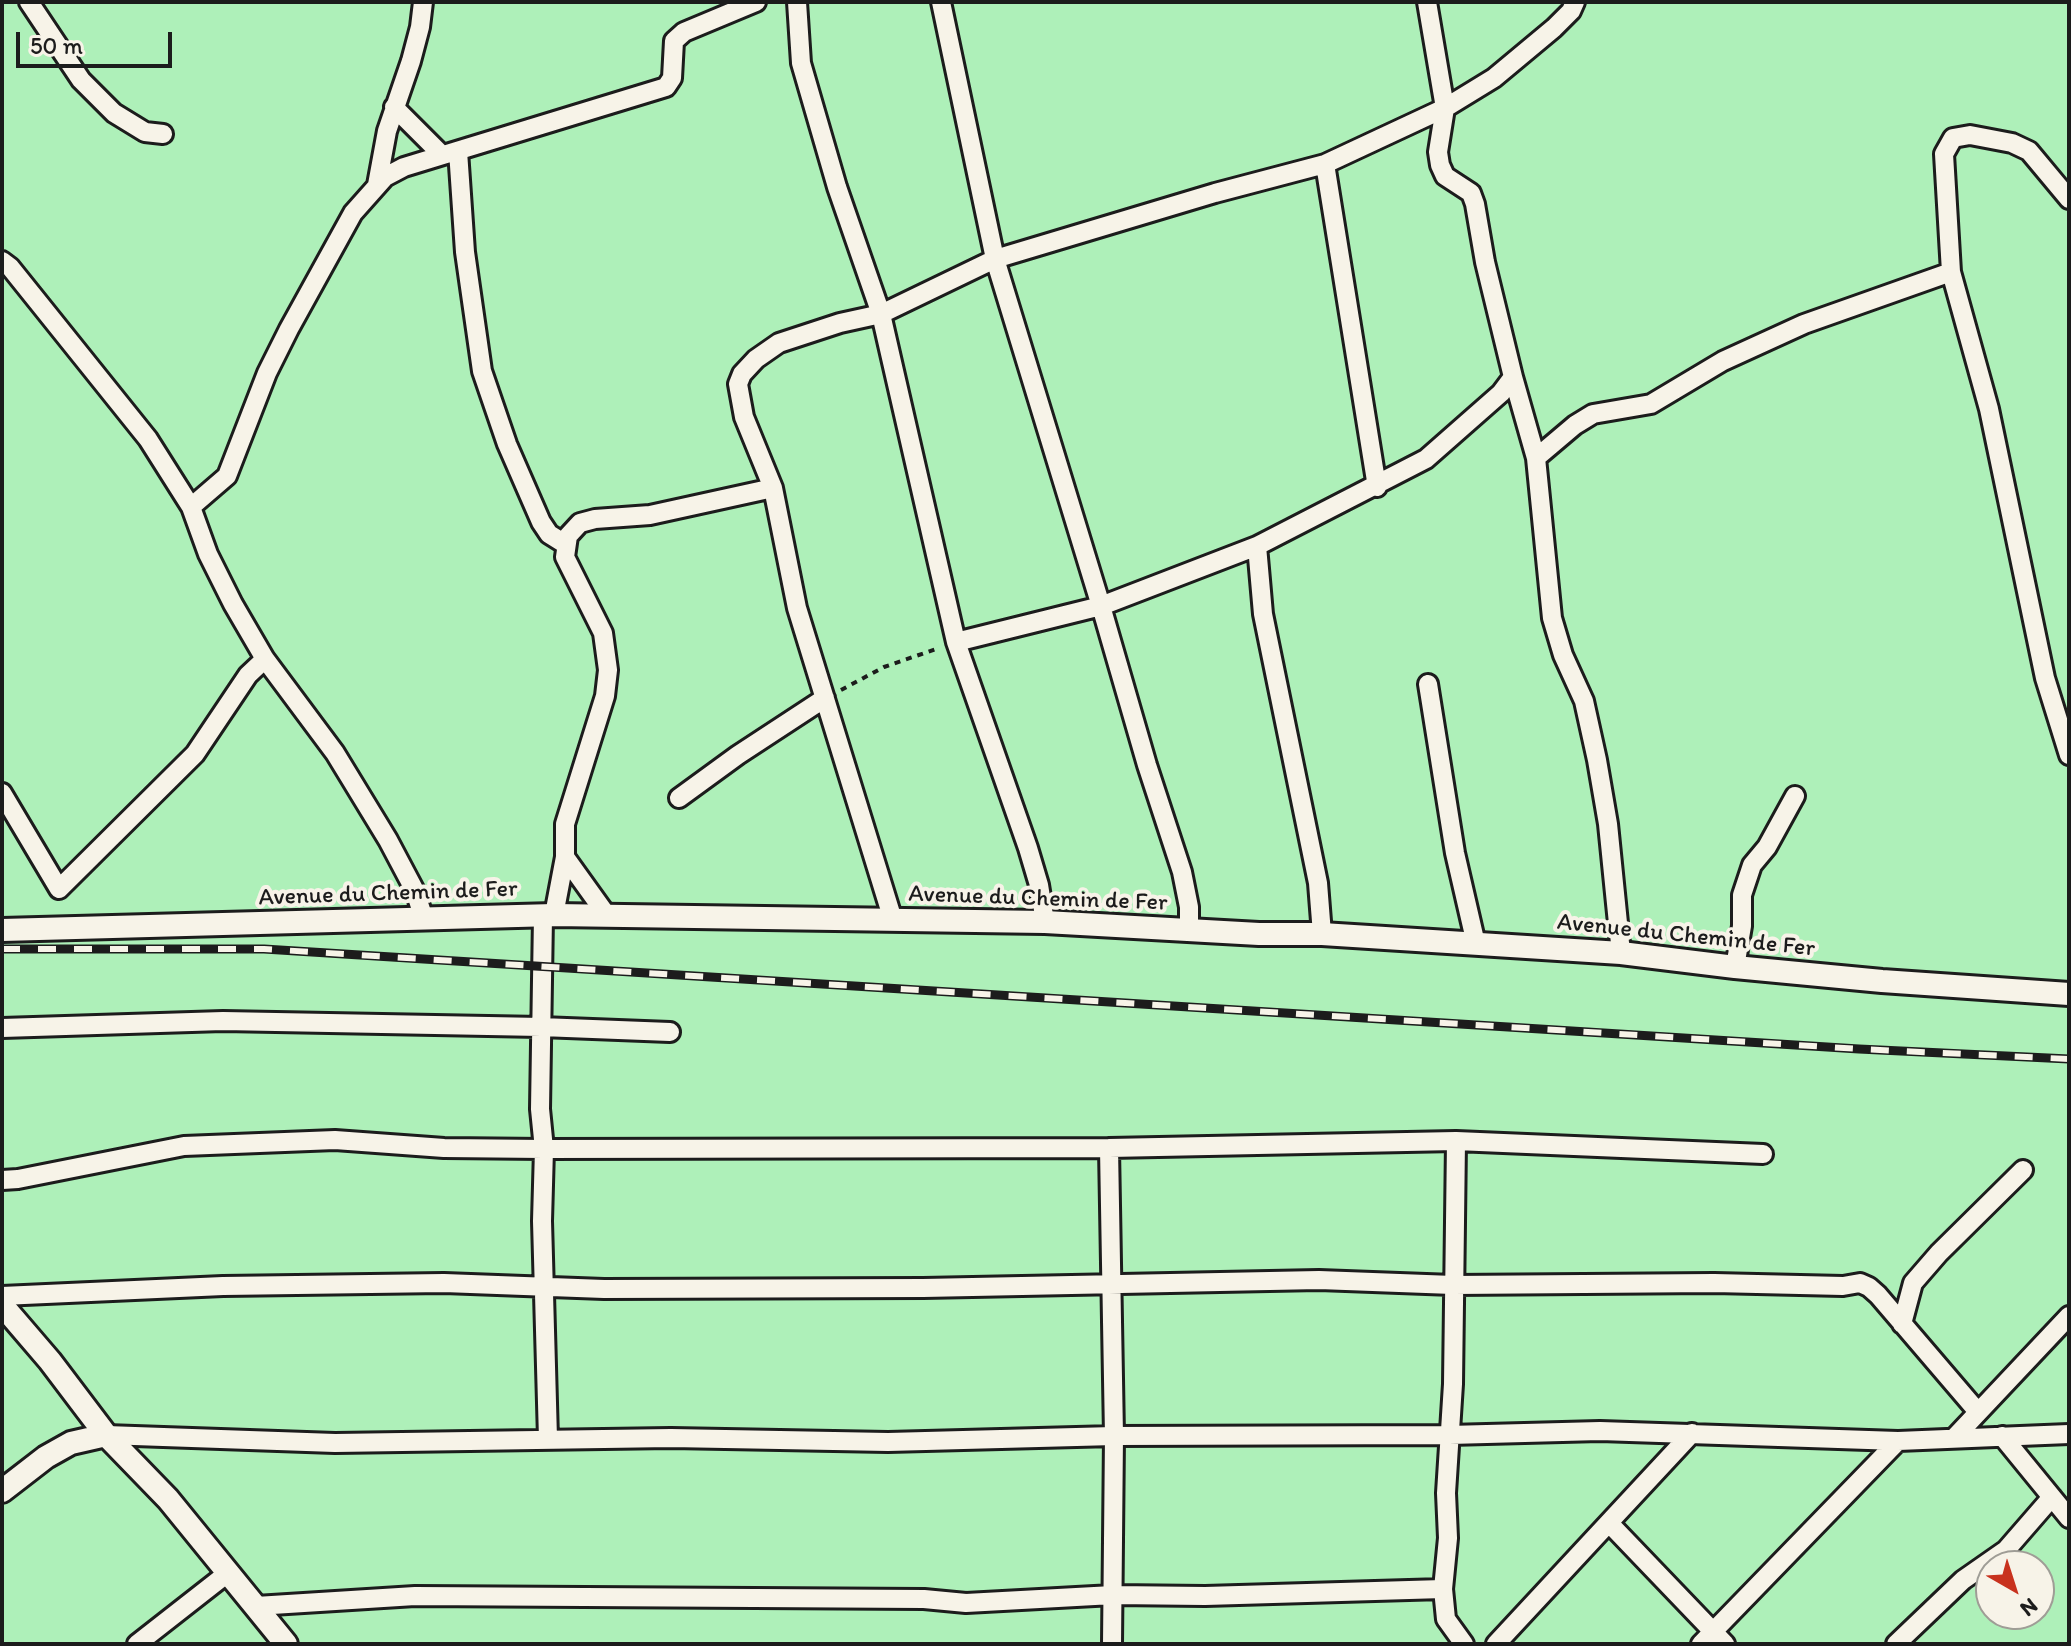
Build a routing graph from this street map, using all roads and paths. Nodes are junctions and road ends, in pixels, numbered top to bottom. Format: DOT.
graph roads {
  1 [pos="29,2"];
  2 [pos="423,2"];
  3 [pos="756,2"];
  4 [pos="797,2"];
  5 [pos="941,2"];
  6 [pos="1427,2"];
  7 [pos="1575,2"];
  8 [pos="394,107"];
  9 [pos="1445,108"];
  10 [pos="163,134"];
  11 [pos="450,153"];
  12 [pos="1325,164"];
  13 [pos="377,185"];
  14 [pos="2069,199"];
  15 [pos="995,259"];
  16 [pos="2,261"];
  17 [pos="1951,272"];
  18 [pos="881,314"];
  19 [pos="1513,377"];
  20 [pos="1536,458"];
  21 [pos="1377,487"];
  22 [pos="773,488"];
  23 [pos="191,507"];
  24 [pos="565,544"];
  25 [pos="1257,546"];
  26 [pos="1101,606"];
  27 [pos="956,642"];
  28 [pos="265,659"];
  29 [pos="1428,684"];
  30 [pos="825,698"];
  31 [pos="2069,755"];
  32 [pos="2,793"];
  33 [pos="1795,796"];
  34 [pos="679,798"];
  35 [pos="565,857"];
  36 [pos="548,916"];
  37 [pos="608,917"];
  38 [pos="424,919"];
  39 [pos="893,920"];
  40 [pos="1045,922"];
  41 [pos="2,930"];
  42 [pos="1189,930"];
  43 [pos="1322,934"];
  44 [pos="1476,944"];
  45 [pos="1621,953"];
  46 [pos="1735,967"];
  47 [pos="2069,994"];
  48 [pos="541,1027"];
  49 [pos="2,1028"];
  50 [pos="670,1032"];
  51 [pos="1456,1141"];
  52 [pos="1109,1148"];
  53 [pos="544,1149"];
  54 [pos="1763,1154"];
  55 [pos="2023,1170"];
  56 [pos="2,1180"];
  57 [pos="1110,1285"];
  58 [pos="1453,1285"];
  59 [pos="544,1287"];
  60 [pos="2,1296"];
  61 [pos="2,1305"];
  62 [pos="2069,1316"];
  63 [pos="1902,1324"];
  64 [pos="1978,1412"];
  65 [pos="1692,1433"];
  66 [pos="2069,1434"];
  67 [pos="106,1435"];
  68 [pos="1449,1435"];
  69 [pos="1114,1436"];
  70 [pos="2002,1436"];
  71 [pos="1955,1437"];
  72 [pos="548,1439"];
  73 [pos="1898,1441"];
  74 [pos="2,1491"];
  75 [pos="2052,1497"];
  76 [pos="2069,1518"];
  77 [pos="1610,1524"];
  78 [pos="229,1572"];
  79 [pos="1443,1589"];
  80 [pos="1113,1595"];
  81 [pos="256,1606"];
  82 [pos="1713,1640"];
  83 [pos="137,1644"];
  84 [pos="286,1644"];
  85 [pos="1112,1644"];
  86 [pos="1464,1644"];
  87 [pos="1496,1644"];
  88 [pos="1896,1644"];
  1 -- 10 [label="street"];
  2 -- 8 [label="street"];
  3 -- 11 [label="street"];
  4 -- 18 [label="street"];
  5 -- 15 [label="street"];
  6 -- 9 [label="street"];
  7 -- 9 [label="street"];
  8 -- 11 [label="street"];
  8 -- 13 [label="street"];
  9 -- 12 [label="street"];
  9 -- 19 [label="street"];
  11 -- 13 [label="street"];
  11 -- 24 [label="street"];
  12 -- 15 [label="street"];
  12 -- 21 [label="street"];
  13 -- 23 [label="street"];
  14 -- 17 [label="street"];
  15 -- 18 [label="street"];
  15 -- 26 [label="street"];
  16 -- 23 [label="street"];
  17 -- 20 [label="street"];
  17 -- 31 [label="street"];
  18 -- 22 [label="street"];
  18 -- 27 [label="street"];
  19 -- 20 [label="street"];
  19 -- 21 [label="street"];
  20 -- 45 [label="street"];
  21 -- 25 [label="street"];
  22 -- 24 [label="street"];
  22 -- 30 [label="street"];
  23 -- 28 [label="street"];
  24 -- 35 [label="street"];
  25 -- 26 [label="street"];
  25 -- 43 [label="street"];
  26 -- 27 [label="street"];
  26 -- 42 [label="street"];
  27 -- 30 [label="path"];
  27 -- 40 [label="street"];
  28 -- 32 [label="street"];
  28 -- 38 [label="street"];
  29 -- 44 [label="street"];
  30 -- 34 [label="street"];
  30 -- 39 [label="street"];
  33 -- 46 [label="street"];
  35 -- 36 [label="street"];
  35 -- 37 [label="street"];
  36 -- 37 [label="street, Avenue du Chemin de Fer"];
  36 -- 38 [label="street, Avenue du Chemin de Fer"];
  36 -- 48 [label="street"];
  37 -- 39 [label="street, Avenue du Chemin de Fer"];
  38 -- 41 [label="street, Avenue du Chemin de Fer"];
  39 -- 40 [label="street, Avenue du Chemin de Fer"];
  40 -- 42 [label="street, Avenue du Chemin de Fer"];
  42 -- 43 [label="street, Avenue du Chemin de Fer"];
  43 -- 44 [label="street, Avenue du Chemin de Fer"];
  44 -- 45 [label="street, Avenue du Chemin de Fer"];
  45 -- 46 [label="street, Avenue du Chemin de Fer"];
  46 -- 47 [label="street, Avenue du Chemin de Fer"];
  48 -- 49 [label="street"];
  48 -- 50 [label="street"];
  48 -- 53 [label="street"];
  51 -- 52 [label="street"];
  51 -- 54 [label="street"];
  51 -- 58 [label="street"];
  52 -- 53 [label="street"];
  52 -- 57 [label="street"];
  53 -- 56 [label="street"];
  53 -- 59 [label="street"];
  55 -- 63 [label="street"];
  57 -- 58 [label="street"];
  57 -- 59 [label="street"];
  57 -- 69 [label="street"];
  58 -- 63 [label="street"];
  58 -- 68 [label="street"];
  59 -- 60 [label="street"];
  59 -- 72 [label="street"];
  61 -- 67 [label="street"];
  62 -- 64 [label="street"];
  63 -- 64 [label="street"];
  64 -- 71 [label="street"];
  65 -- 68 [label="street"];
  65 -- 73 [label="street"];
  65 -- 77 [label="street"];
  66 -- 70 [label="street"];
  67 -- 72 [label="street"];
  67 -- 74 [label="street"];
  67 -- 78 [label="street"];
  68 -- 69 [label="street"];
  68 -- 79 [label="street"];
  69 -- 72 [label="street"];
  69 -- 80 [label="street"];
  70 -- 71 [label="street"];
  70 -- 75 [label="street"];
  71 -- 73 [label="street"];
  73 -- 82 [label="street"];
  75 -- 76 [label="street"];
  75 -- 88 [label="street"];
  77 -- 82 [label="street"];
  77 -- 87 [label="street"];
  78 -- 81 [label="street"];
  78 -- 83 [label="street"];
  79 -- 80 [label="street"];
  79 -- 86 [label="street"];
  80 -- 81 [label="street"];
  80 -- 85 [label="street"];
  81 -- 84 [label="street"];
}
